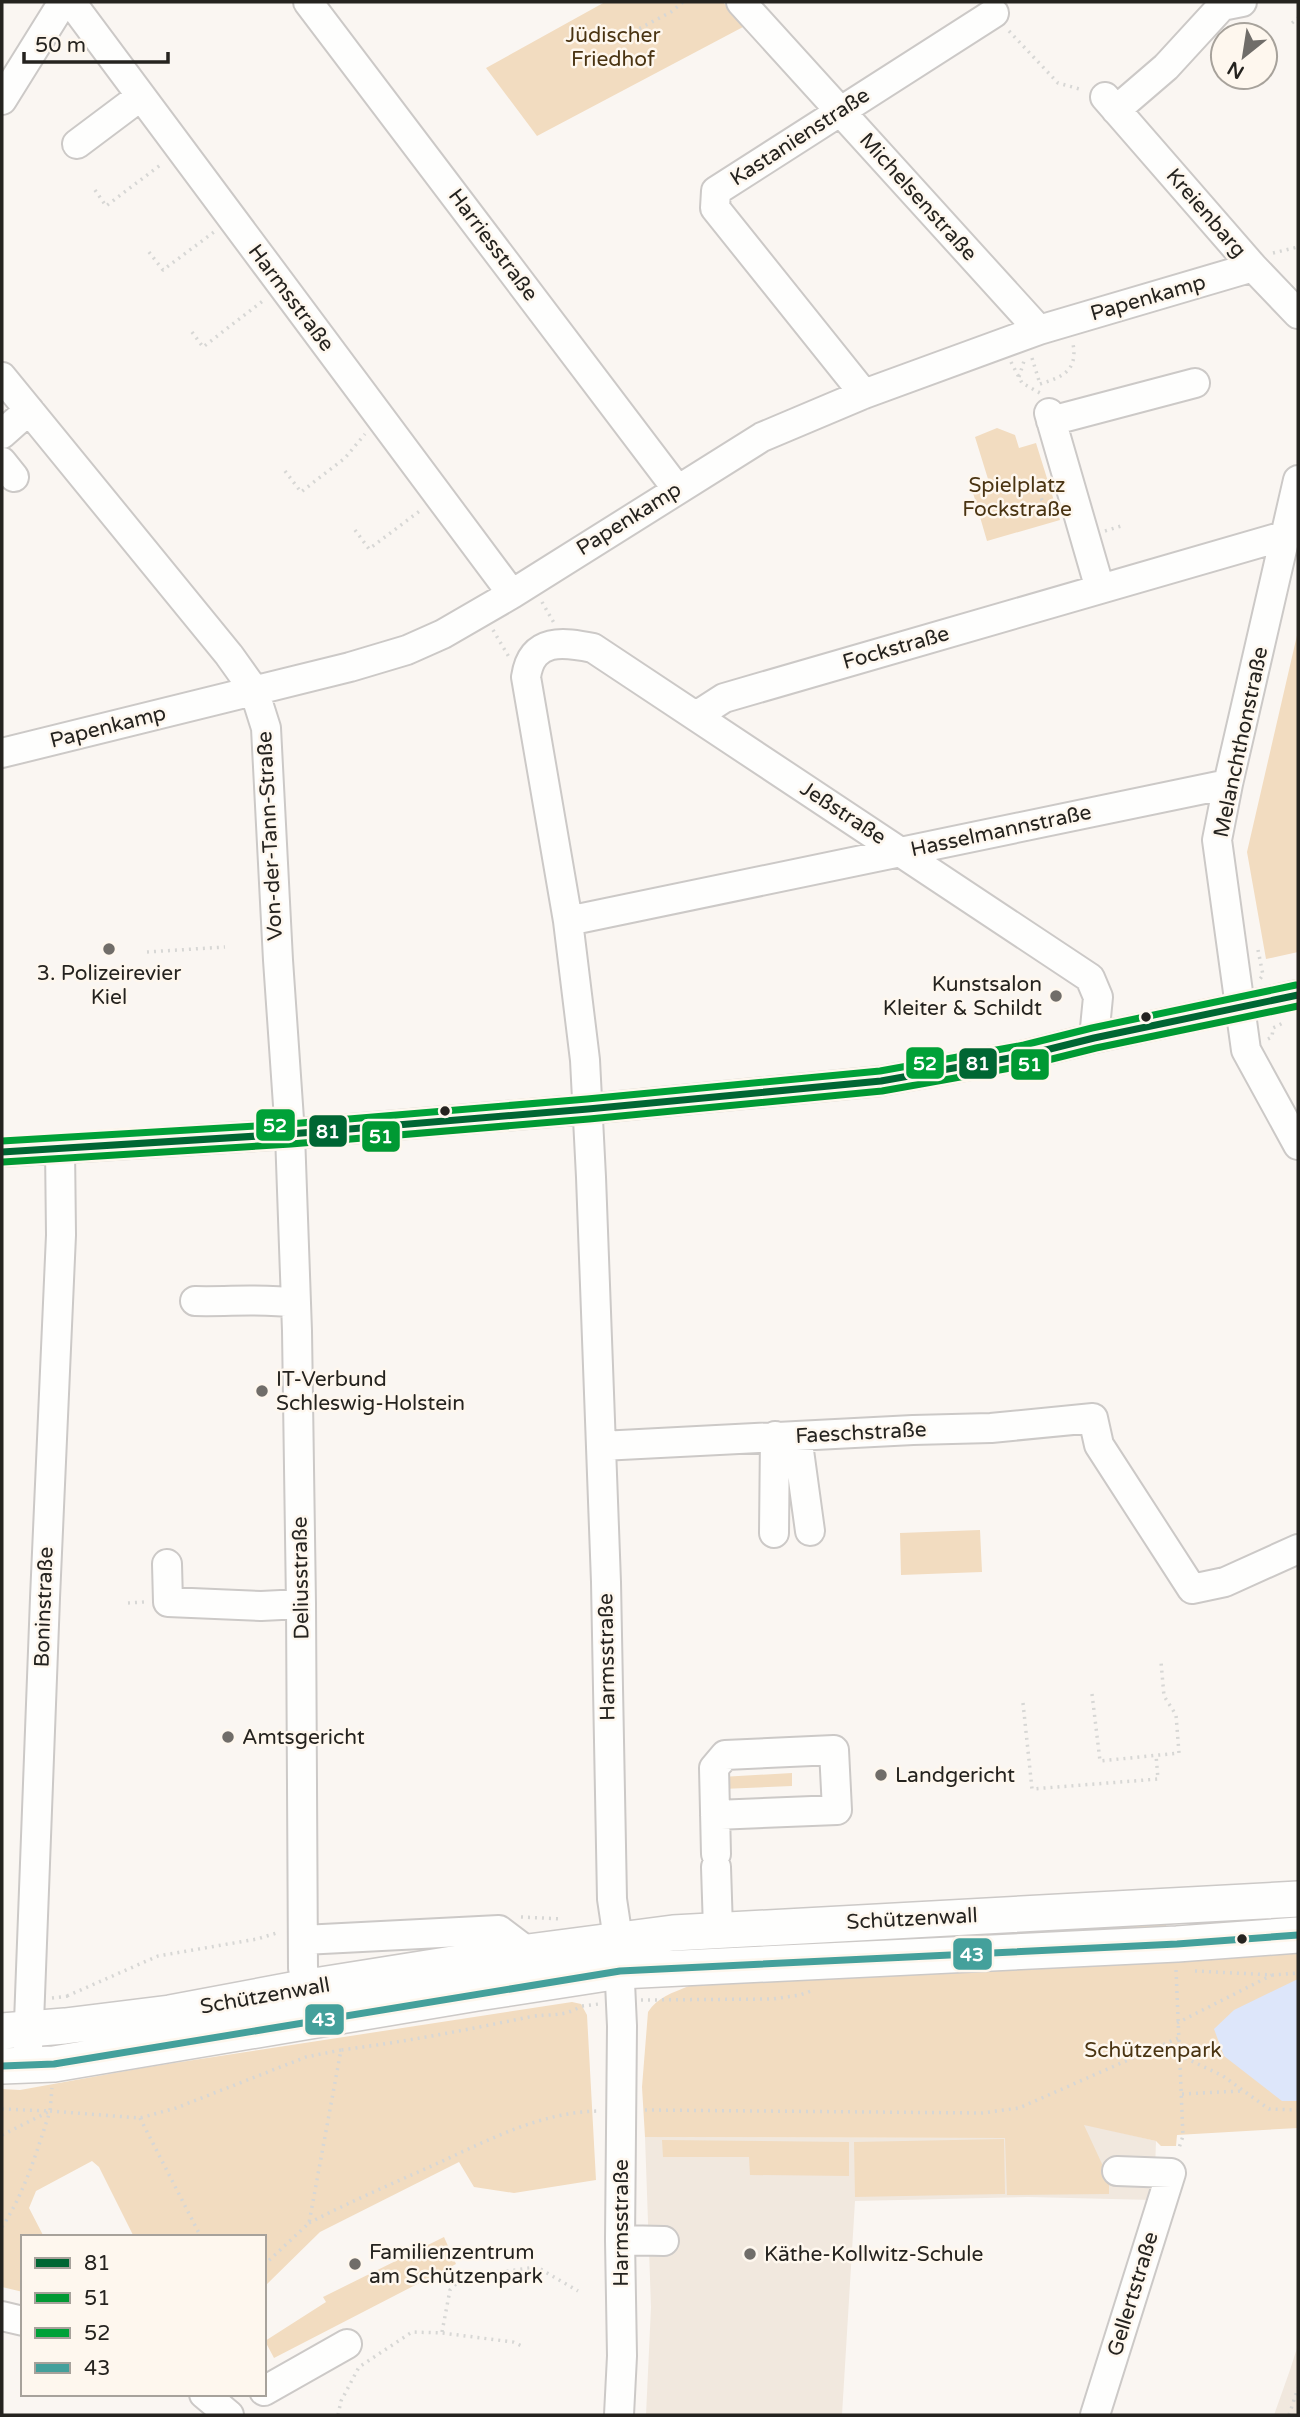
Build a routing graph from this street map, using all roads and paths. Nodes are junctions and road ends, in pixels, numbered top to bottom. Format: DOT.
graph roads {
  1 [pos="63,2"];
  2 [pos="71,2"];
  3 [pos="308,2"];
  4 [pos="683,2"];
  5 [pos="741,2"];
  6 [pos="1242,2"];
  7 [pos="1298,18"];
  8 [pos="999,19"];
  9 [pos="1292,23"];
  10 [pos="627,35"];
  11 [pos="1058,83"];
  12 [pos="141,96"];
  13 [pos="2,100"];
  14 [pos="840,110"];
  15 [pos="77,144"];
  16 [pos="154,170"];
  17 [pos="95,190"];
  18 [pos="208,237"];
  19 [pos="149,252"];
  20 [pos="1253,267"];
  21 [pos="256,306"];
  22 [pos="1298,314"];
  23 [pos="1068,322"];
  24 [pos="192,332"];
  25 [pos="1035,341"];
  26 [pos="1004,344"];
  27 [pos="2,377"];
  28 [pos="1019,379"];
  29 [pos="1195,383"];
  30 [pos="1040,384"];
  31 [pos="864,394"];
  32 [pos="29,410"];
  33 [pos="1048,411"];
  34 [pos="2,434"];
  35 [pos="354,448"];
  36 [pos="285,471"];
  37 [pos="1298,480"];
  38 [pos="677,489"];
  39 [pos="1051,511"];
  40 [pos="414,515"];
  41 [pos="1022,517"];
  42 [pos="355,530"];
  43 [pos="1287,535"];
  44 [pos="521,588"];
  45 [pos="1100,589"];
  46 [pos="482,611"];
  47 [pos="565,643"];
  48 [pos="531,665"];
  49 [pos="254,690"];
  50 [pos="696,716"];
  51 [pos="2,753"];
  52 [pos="1228,784"];
  53 [pos="901,852"];
  54 [pos="568,920"];
  55 [pos="225,947"];
  56 [pos="1257,948"];
  57 [pos="147,952"];
  58 [pos="1263,975"];
  59 [pos="1298,995"];
  60 [pos="1239,1007"];
  61 [pos="1285,1022"];
  62 [pos="1094,1038"];
  63 [pos="1246,1051"];
  64 [pos="587,1109"];
  65 [pos="290,1134"];
  66 [pos="1298,1145"];
  67 [pos="60,1148"];
  68 [pos="2,1152"];
  69 [pos="235,1285"];
  70 [pos="195,1301"];
  71 [pos="296,1303"];
  72 [pos="263,1304"];
  73 [pos="786,1436"];
  74 [pos="601,1446"];
  75 [pos="810,1531"];
  76 [pos="774,1533"];
  77 [pos="1298,1549"];
  78 [pos="167,1564"];
  79 [pos="301,1604"];
  80 [pos="1161,1662"];
  81 [pos="1092,1694"];
  82 [pos="1023,1703"];
  83 [pos="1156,1755"];
  84 [pos="715,1815"];
  85 [pos="1298,1899"];
  86 [pos="718,1929"];
  87 [pos="303,1933"];
  88 [pos="1298,1935"];
  89 [pos="528,1952"];
  90 [pos="619,1955"];
  91 [pos="1178,1965"];
  92 [pos="1298,1973"];
  93 [pos="1273,1975"];
  94 [pos="111,1976"];
  95 [pos="114,1982"];
  96 [pos="824,1986"];
  97 [pos="307,1987"];
  98 [pos="67,1996"];
  99 [pos="651,2000"];
  100 [pos="581,2006"];
  101 [pos="1177,2022"];
  102 [pos="334,2029"];
  103 [pos="15,2030"];
  104 [pos="1178,2038"];
  105 [pos="1179,2055"];
  106 [pos="15,2066"];
  107 [pos="1243,2090"];
  108 [pos="1182,2094"];
  109 [pos="621,2110"];
  110 [pos="1298,2110"];
  111 [pos="50,2111"];
  112 [pos="140,2118"];
  113 [pos="2,2135"];
  114 [pos="1117,2171"];
  115 [pos="1171,2173"];
  116 [pos="309,2223"];
  117 [pos="2,2227"];
  118 [pos="200,2235"];
  119 [pos="620,2240"];
  120 [pos="664,2241"];
  121 [pos="266,2263"];
  122 [pos="578,2291"];
  123 [pos="2,2316"];
  124 [pos="21,2321"];
  125 [pos="442,2333"];
  126 [pos="347,2344"];
  127 [pos="522,2346"];
  128 [pos="1298,2388"];
  129 [pos="266,2390"];
  130 [pos="206,2396"];
  131 [pos="227,2414"];
  132 [pos="338,2415"];
  133 [pos="619,2415"];
  134 [pos="1095,2415"];
  135 [pos="1289,2415"];
  1 -- 13 [label="street"];
  2 -- 12 [label="street, Harmsstraße"];
  3 -- 38 [label="street, Harriesstraße"];
  4 -- 10 [label="path"];
  5 -- 14 [label="street, Michelsenstraße"];
  6 -- 20 [label="street, Kreienbarg"];
  7 -- 9 [label="path"];
  8 -- 11 [label="path"];
  8 -- 14 [label="street, Kastanienstraße"];
  12 -- 15 [label="street"];
  12 -- 44 [label="street, Harmsstraße"];
  14 -- 25 [label="street, Michelsenstraße"];
  14 -- 31 [label="street, Kastanienstraße"];
  16 -- 17 [label="path"];
  18 -- 19 [label="path"];
  20 -- 22 [label="street, Kreienbarg"];
  20 -- 23 [label="street, Papenkamp"];
  21 -- 24 [label="path"];
  23 -- 25 [label="street, Papenkamp"];
  23 -- 30 [label="path"];
  25 -- 26 [label="street, Papenkamp"];
  25 -- 28 [label="path"];
  25 -- 30 [label="path"];
  26 -- 28 [label="path"];
  26 -- 31 [label="street, Papenkamp"];
  27 -- 32 [label="street, Von-der-Tann-Straße"];
  28 -- 33 [label="path"];
  29 -- 33 [label="street"];
  30 -- 33 [label="path"];
  31 -- 38 [label="street, Papenkamp"];
  32 -- 34 [label="street"];
  32 -- 49 [label="street, Von-der-Tann-Straße"];
  33 -- 45 [label="street"];
  35 -- 36 [label="path"];
  37 -- 43 [label="street, Melanchthonstraße"];
  38 -- 44 [label="street, Papenkamp"];
  39 -- 41 [label="path"];
  40 -- 42 [label="path"];
  43 -- 45 [label="street, Fockstraße"];
  43 -- 52 [label="street, Melanchthonstraße"];
  44 -- 46 [label="street, Papenkamp"];
  44 -- 47 [label="path"];
  45 -- 50 [label="street, Fockstraße"];
  46 -- 48 [label="path"];
  46 -- 49 [label="street, Papenkamp"];
  47 -- 48 [label="street"];
  47 -- 50 [label="street, Jeßstraße"];
  48 -- 54 [label="street, Harmsstraße"];
  49 -- 51 [label="street, Papenkamp"];
  49 -- 65 [label="street, Von-der-Tann-Straße"];
  50 -- 53 [label="street, Jeßstraße"];
  52 -- 53 [label="street, Hasselmannstraße"];
  52 -- 60 [label="street, Melanchthonstraße"];
  53 -- 54 [label="street, Hasselmannstraße"];
  53 -- 62 [label="street, Jeßstraße"];
  54 -- 64 [label="street, Harmsstraße"];
  55 -- 57 [label="path"];
  56 -- 58 [label="path"];
  59 -- 60 [label="street"];
  60 -- 62 [label="street"];
  60 -- 63 [label="street, Melanchthonstraße"];
  61 -- 63 [label="path"];
  62 -- 64 [label="street"];
  63 -- 66 [label="street, Melanchthonstraße"];
  64 -- 65 [label="street"];
  64 -- 74 [label="street, Harmsstraße"];
  65 -- 67 [label="street"];
  65 -- 71 [label="street, Deliusstraße"];
  67 -- 68 [label="street"];
  67 -- 103 [label="street, Boninstraße"];
  69 -- 72 [label="street"];
  70 -- 72 [label="street"];
  71 -- 72 [label="street"];
  71 -- 79 [label="street, Deliusstraße"];
  73 -- 74 [label="street, Faeschstraße"];
  73 -- 75 [label="street"];
  73 -- 76 [label="street"];
  73 -- 77 [label="street, Faeschstraße"];
  74 -- 90 [label="street, Harmsstraße"];
  78 -- 79 [label="street"];
  79 -- 87 [label="street, Deliusstraße"];
  80 -- 83 [label="path"];
  81 -- 83 [label="path"];
  82 -- 83 [label="path"];
  84 -- 84 [label="street"];
  84 -- 86 [label="street"];
  85 -- 86 [label="main road, Schützenwall"];
  86 -- 90 [label="main road, Schützenwall"];
  87 -- 89 [label="street"];
  87 -- 94 [label="path"];
  87 -- 97 [label="street, Deliusstraße"];
  88 -- 91 [label="main road, Schützenwall"];
  89 -- 90 [label="main road, Schützenwall"];
  89 -- 97 [label="main road, Schützenwall"];
  90 -- 91 [label="main road, Schützenwall"];
  90 -- 102 [label="main road, Schützenwall"];
  90 -- 109 [label="street, Harmsstraße"];
  91 -- 93 [label="path"];
  91 -- 101 [label="path"];
  92 -- 93 [label="path"];
  93 -- 101 [label="path"];
  94 -- 95 [label="path"];
  94 -- 98 [label="path"];
  96 -- 99 [label="path"];
  97 -- 102 [label="street, Deliusstraße"];
  97 -- 103 [label="main road, Schützenwall"];
  100 -- 102 [label="path"];
  101 -- 104 [label="path"];
  102 -- 106 [label="main road, Schützenwall"];
  102 -- 112 [label="path"];
  102 -- 116 [label="path"];
  103 -- 106 [label="street, Boninstraße"];
  104 -- 105 [label="path"];
  104 -- 109 [label="path"];
  105 -- 107 [label="path"];
  105 -- 108 [label="path"];
  107 -- 108 [label="path"];
  107 -- 110 [label="path"];
  108 -- 115 [label="path"];
  109 -- 116 [label="path"];
  109 -- 119 [label="street, Harmsstraße"];
  111 -- 112 [label="path"];
  111 -- 113 [label="path"];
  111 -- 117 [label="path"];
  112 -- 118 [label="path"];
  114 -- 115 [label="street"];
  115 -- 134 [label="street, Gellertstraße"];
  116 -- 121 [label="path"];
  119 -- 120 [label="street"];
  119 -- 133 [label="street, Harmsstraße"];
  122 -- 125 [label="path"];
  123 -- 124 [label="street"];
  125 -- 127 [label="path"];
  125 -- 132 [label="path"];
  126 -- 129 [label="street"];
  128 -- 135 [label="path"];
  130 -- 131 [label="street"];
}
